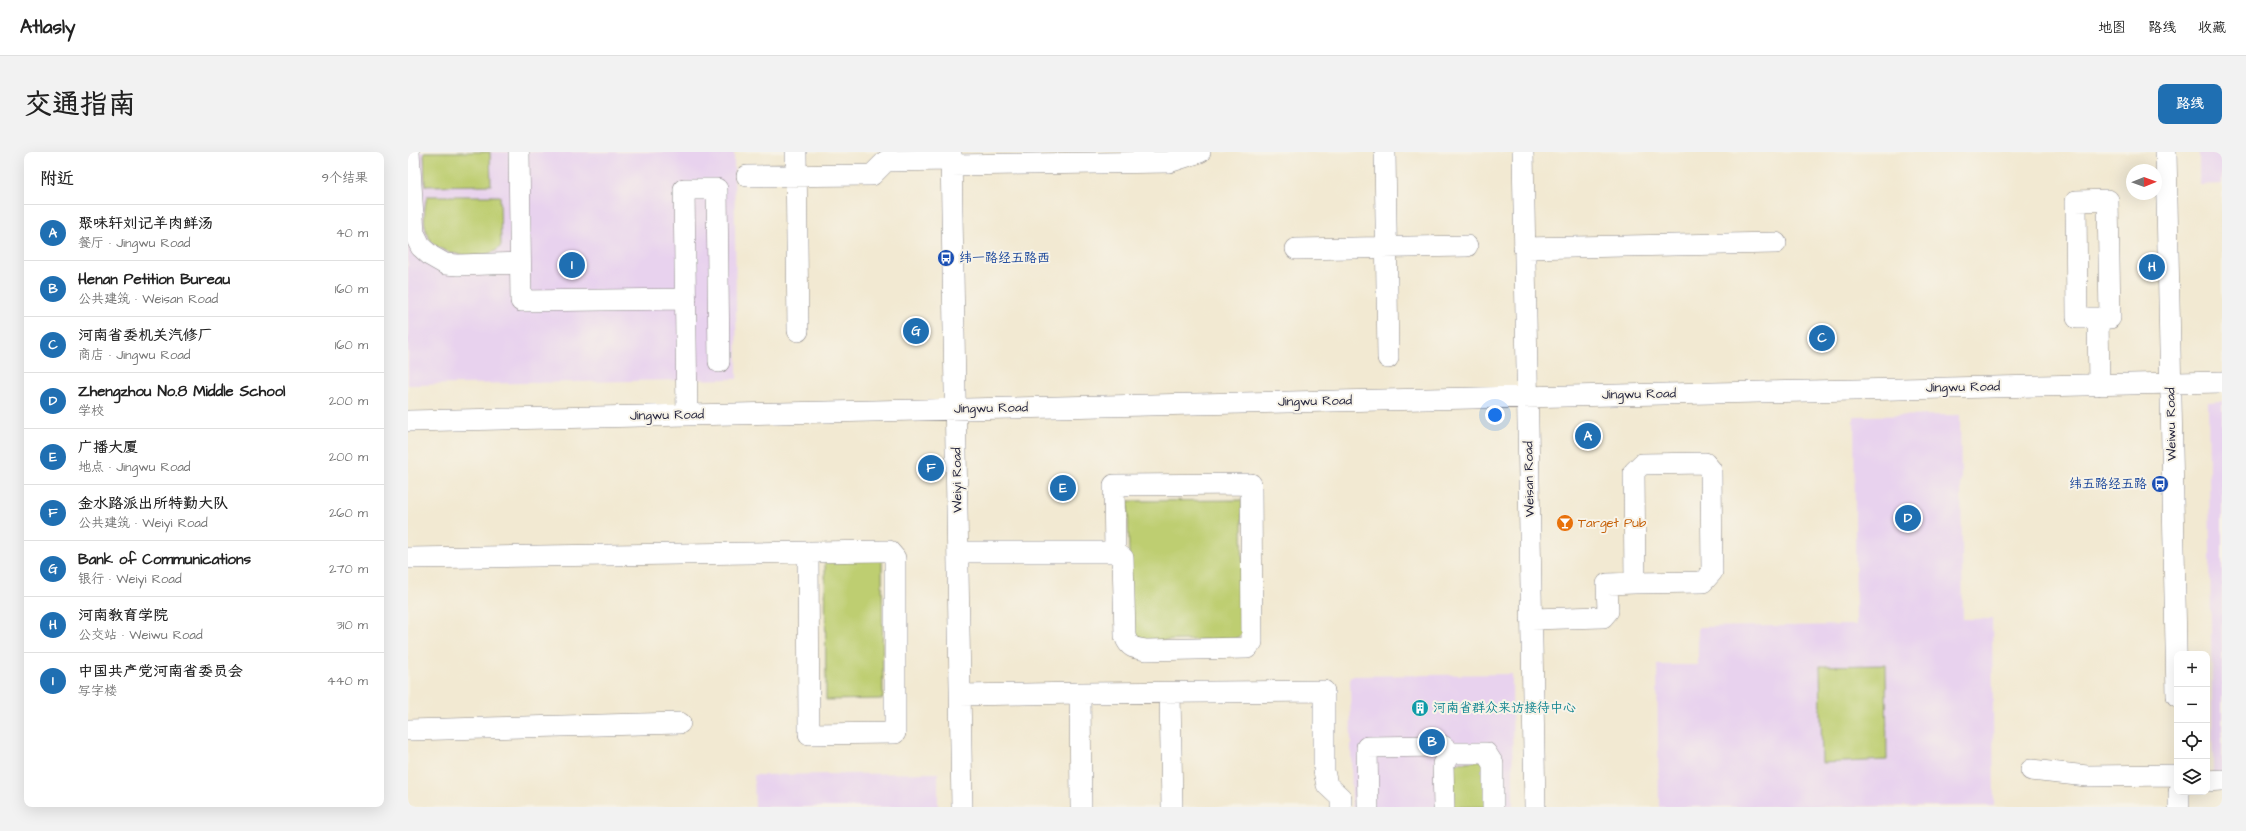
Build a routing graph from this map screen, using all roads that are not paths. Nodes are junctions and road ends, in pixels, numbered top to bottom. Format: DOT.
graph roads {
  1 [pos="409,152"];
  2 [pos="519,152"];
  3 [pos="796,152"];
  4 [pos="872,152"];
  5 [pos="1200,152"];
  6 [pos="1385,152"];
  7 [pos="1523,152"];
  8 [pos="2166,152"];
  9 [pos="951,159"];
  10 [pos="872,175"];
  11 [pos="747,176"];
  12 [pos="797,176"];
  13 [pos="1776,243"];
  14 [pos="1467,246"];
  15 [pos="1387,247"];
  16 [pos="1524,248"];
  17 [pos="1296,249"];
  18 [pos="520,263"];
  19 [pos="686,299"];
  20 [pos="2098,318"];
  21 [pos="798,331"];
  22 [pos="1388,358"];
  23 [pos="720,362"];
  24 [pos="2222,382"];
  25 [pos="2170,383"];
  26 [pos="2099,385"];
  27 [pos="1527,396"];
  28 [pos="955,408"];
  29 [pos="687,414"];
  30 [pos="408,420"];
  31 [pos="808,552"];
  32 [pos="958,552"];
  33 [pos="1115,552"];
  34 [pos="408,558"];
  35 [pos="1636,583"];
  36 [pos="1531,619"];
  37 [pos="2177,687"];
  38 [pos="1170,692"];
  39 [pos="1080,694"];
  40 [pos="960,695"];
  41 [pos="680,723"];
  42 [pos="408,730"];
  43 [pos="1451,753"];
  44 [pos="2031,770"];
  45 [pos="2174,775"];
  46 [pos="2222,780"];
  47 [pos="2210,781"];
  48 [pos="2179,795"];
  49 [pos="962,807"];
  50 [pos="1081,807"];
  51 [pos="1172,807"];
  52 [pos="1341,807"];
  53 [pos="1368,807"];
  54 [pos="1444,807"];
  55 [pos="1493,807"];
  56 [pos="1535,807"];
  57 [pos="2179,807"];
  1 -- 18 [label="street"];
  2 -- 18 [label="street"];
  3 -- 12 [label="street"];
  4 -- 10 [label="street"];
  5 -- 9 [label="street"];
  6 -- 15 [label="street"];
  7 -- 16 [label="street, Weisan Road"];
  8 -- 25 [label="street, Weiwu Road"];
  9 -- 10 [label="street"];
  9 -- 28 [label="street, Weiyi Road"];
  10 -- 12 [label="street"];
  11 -- 12 [label="street"];
  12 -- 21 [label="street"];
  13 -- 16 [label="street"];
  14 -- 15 [label="street"];
  15 -- 17 [label="street"];
  15 -- 22 [label="street"];
  16 -- 27 [label="street, Weisan Road"];
  18 -- 19 [label="street"];
  19 -- 23 [label="street"];
  19 -- 29 [label="street"];
  20 -- 20 [label="street"];
  20 -- 26 [label="street"];
  24 -- 25 [label="street, Jingwu Road"];
  25 -- 26 [label="street, Jingwu Road"];
  25 -- 37 [label="street, Weiwu Road"];
  26 -- 27 [label="street, Jingwu Road"];
  27 -- 28 [label="street, Jingwu Road"];
  27 -- 36 [label="street, Weisan Road"];
  28 -- 29 [label="street, Jingwu Road"];
  28 -- 32 [label="street, Weiyi Road"];
  29 -- 30 [label="street, Jingwu Road"];
  31 -- 31 [label="street"];
  31 -- 34 [label="street"];
  32 -- 33 [label="street"];
  32 -- 40 [label="street, Weiyi Road"];
  33 -- 33 [label="street"];
  35 -- 35 [label="street"];
  35 -- 36 [label="street"];
  36 -- 56 [label="street, Weisan Road"];
  38 -- 39 [label="street"];
  38 -- 51 [label="street"];
  38 -- 52 [label="street"];
  39 -- 40 [label="street"];
  39 -- 50 [label="street"];
  40 -- 49 [label="street, Weiyi Road"];
  41 -- 42 [label="street"];
  43 -- 53 [label="street"];
  43 -- 54 [label="street"];
  43 -- 55 [label="street"];
  44 -- 45 [label="street"];
  46 -- 47 [label="street"];
  48 -- 57 [label="street"];
}
